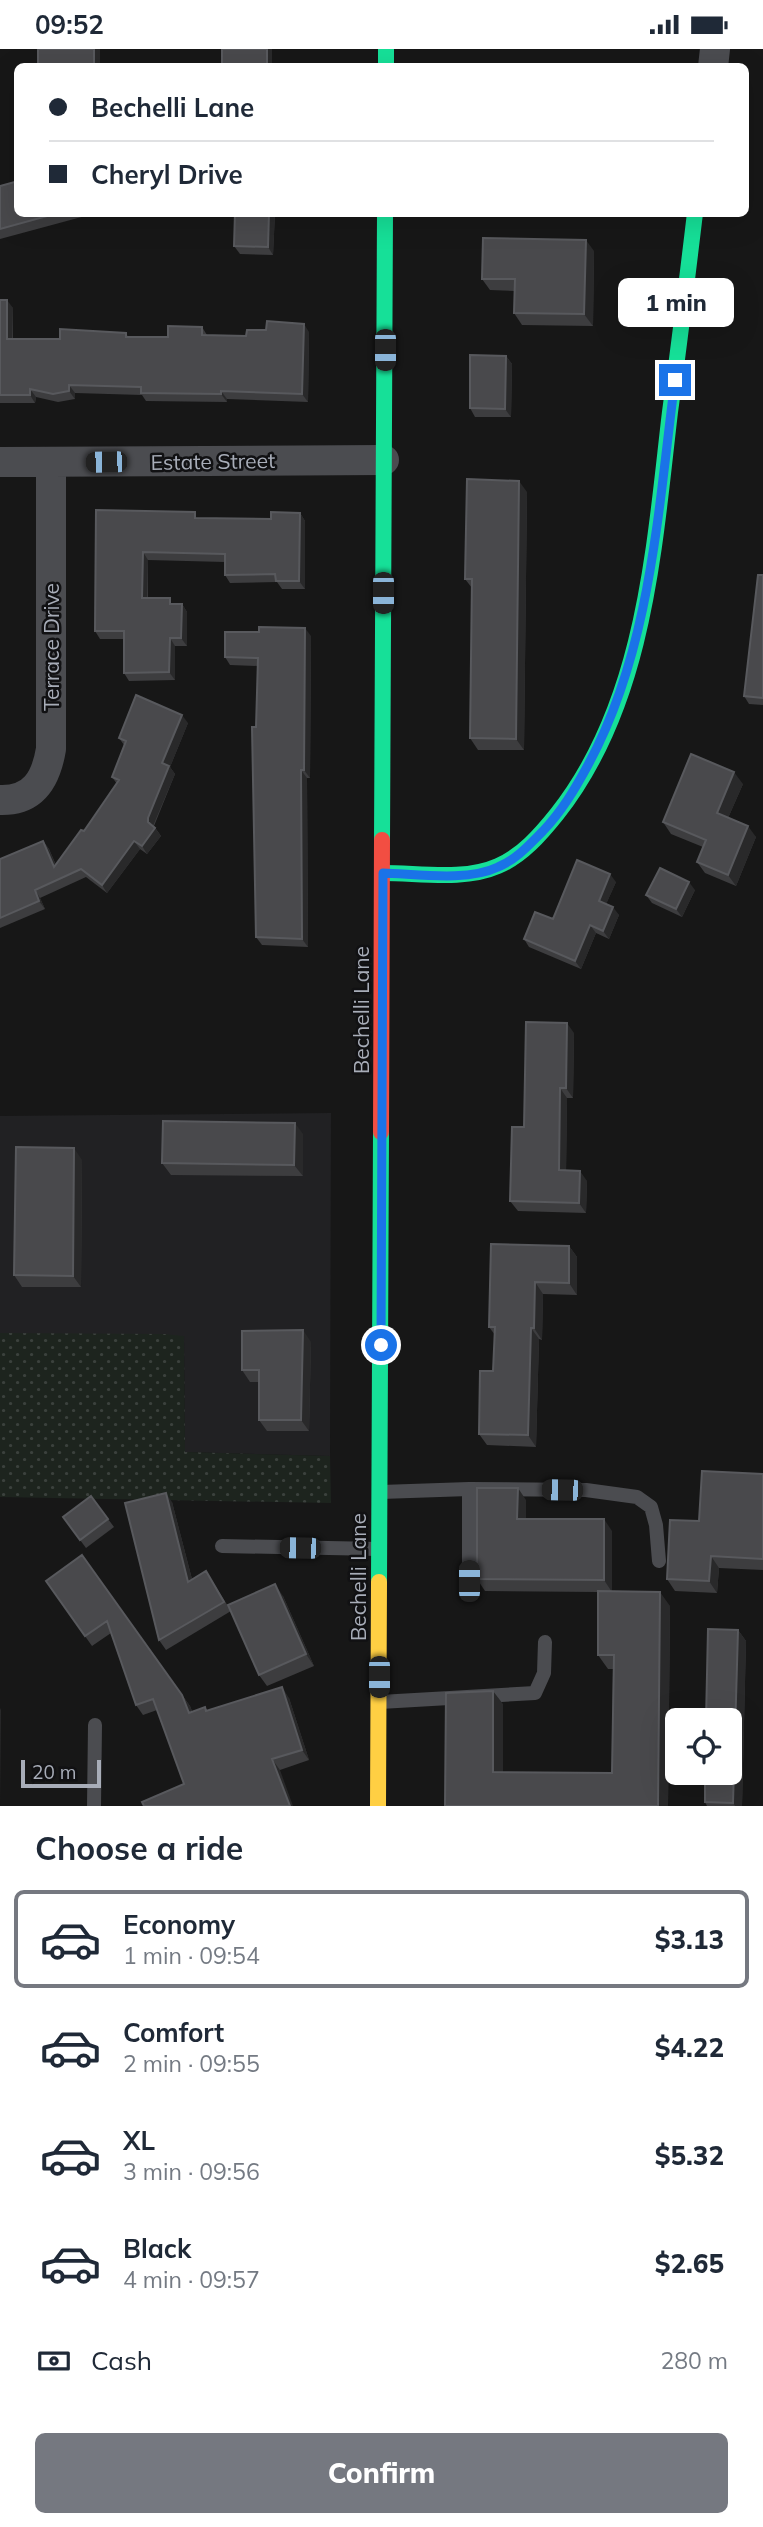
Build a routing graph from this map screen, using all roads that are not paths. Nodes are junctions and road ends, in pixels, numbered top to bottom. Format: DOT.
graph roads {
  1 [pos="385,217"];
  2 [pos="694,217"];
  3 [pos="384,460"];
  4 [pos="0,462"];
  5 [pos="51,463"];
  6 [pos="0,800"];
  7 [pos="383,873"];
  8 [pos="469,1489"];
  9 [pos="380,1492"];
  10 [pos="222,1546"];
  11 [pos="380,1549"];
  12 [pos="659,1561"];
  13 [pos="469,1581"];
  14 [pos="545,1642"];
  15 [pos="379,1702"];
  16 [pos="94,1725"];
  17 [pos="94,1806"];
  18 [pos="378,1806"];
  1 -- 3 [label="main road, Bechelli Lane"];
  2 -- 7 [label="main road"];
  3 -- 5 [label="street, Estate Street"];
  3 -- 7 [label="main road, Bechelli Lane"];
  4 -- 5 [label="street, Estate Street"];
  5 -- 6 [label="street, Terrace Drive"];
  7 -- 9 [label="main road, Bechelli Lane"];
  8 -- 9 [label="lane"];
  8 -- 12 [label="lane"];
  8 -- 13 [label="lane"];
  9 -- 11 [label="main road, Bechelli Lane"];
  10 -- 11 [label="lane"];
  11 -- 15 [label="main road, Bechelli Lane"];
  14 -- 15 [label="lane"];
  15 -- 18 [label="main road, Bechelli Lane"];
  16 -- 17 [label="lane"];
}
